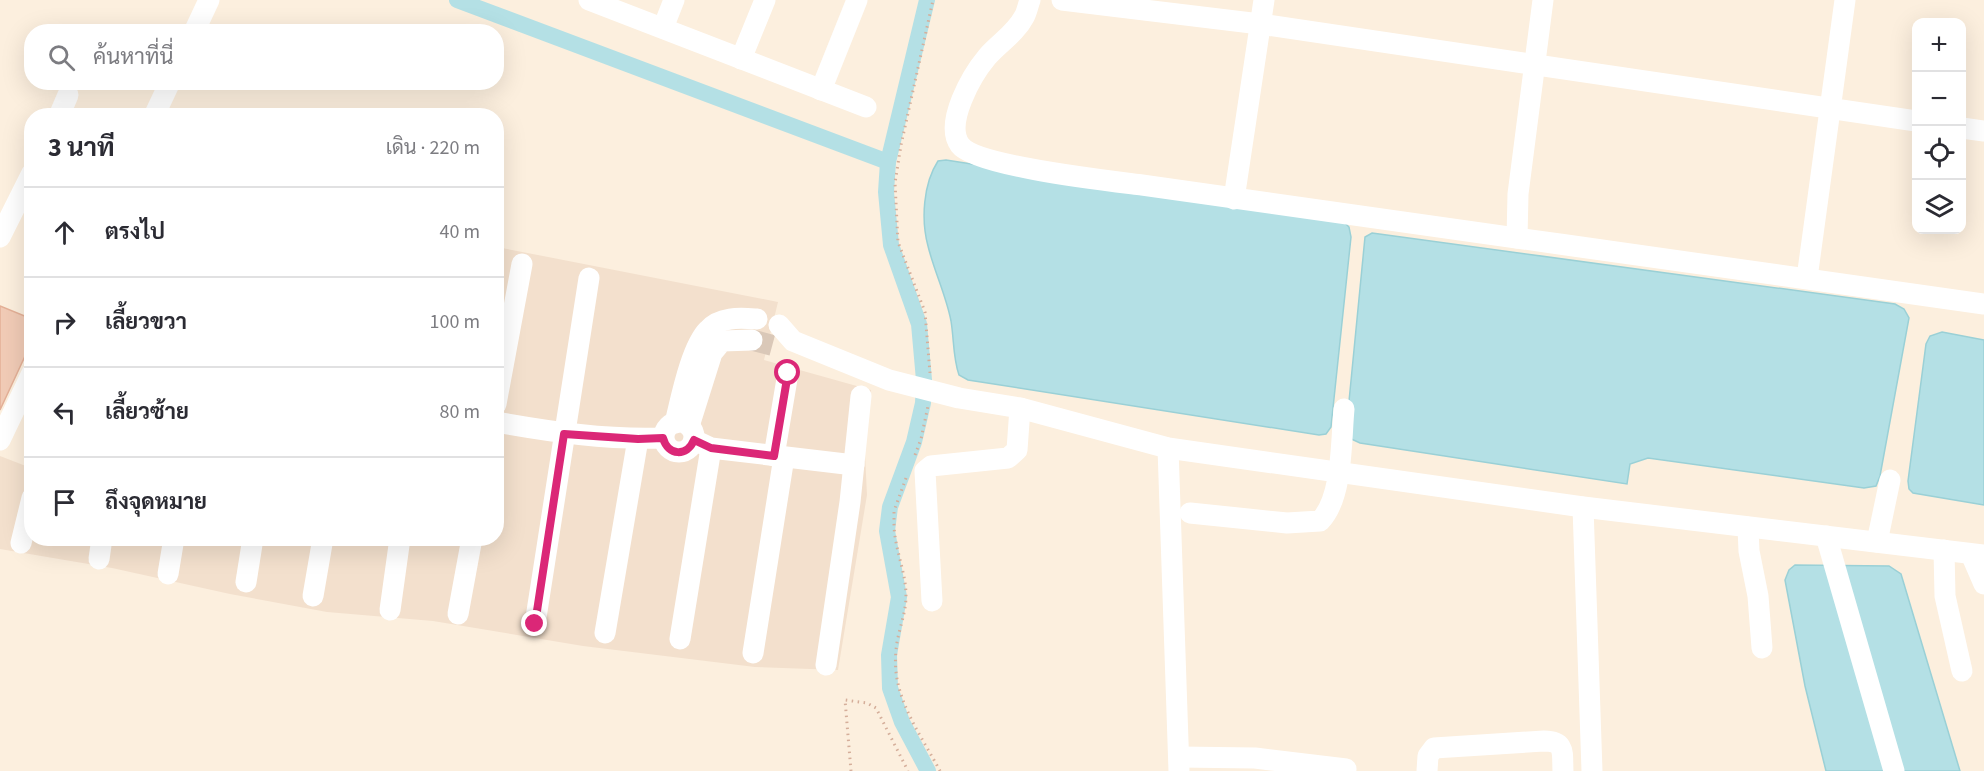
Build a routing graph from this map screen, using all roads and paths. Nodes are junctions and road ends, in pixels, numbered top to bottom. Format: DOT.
graph roads {
  1 [pos="209,0"];
  2 [pos="589,0"];
  3 [pos="674,0"];
  4 [pos="765,0"];
  5 [pos="857,0"];
  6 [pos="1030,0"];
  7 [pos="1062,0"];
  8 [pos="1264,0"];
  9 [pos="1543,0"];
  10 [pos="1845,0"];
  11 [pos="198,24"];
  12 [pos="1260,24"];
  13 [pos="663,28"];
  14 [pos="741,58"];
  15 [pos="1535,63"];
  16 [pos="166,90"];
  17 [pos="821,90"];
  18 [pos="68,95"];
  19 [pos="866,106"];
  20 [pos="1829,107"];
  21 [pos="62,108"];
  22 [pos="158,108"];
  23 [pos="1912,120"];
  24 [pos="1966,129"];
  25 [pos="1984,131"];
  26 [pos="24,189"];
  27 [pos="1234,199"];
  28 [pos="0,237"];
  29 [pos="1517,238"];
  30 [pos="522,264"];
  31 [pos="589,278"];
  32 [pos="1807,278"];
  33 [pos="1984,304"];
  34 [pos="757,319"];
  35 [pos="779,325"];
  36 [pos="752,340"];
  37 [pos="504,361"];
  38 [pos="788,373"];
  39 [pos="24,390"];
  40 [pos="861,396"];
  41 [pos="1020,408"];
  42 [pos="1344,409"];
  43 [pos="504,423"];
  44 [pos="564,434"];
  45 [pos="686,435"];
  46 [pos="638,439"];
  47 [pos="0,440"];
  48 [pos="1168,448"];
  49 [pos="779,456"];
  50 [pos="854,465"];
  51 [pos="1338,472"];
  52 [pos="1890,480"];
  53 [pos="1583,507"];
  54 [pos="1190,513"];
  55 [pos="1748,527"];
  56 [pos="24,531"];
  57 [pos="1826,536"];
  58 [pos="1877,542"];
  59 [pos="21,543"];
  60 [pos="173,546"];
  61 [pos="252,546"];
  62 [pos="321,546"];
  63 [pos="399,546"];
  64 [pos="471,546"];
  65 [pos="1944,550"];
  66 [pos="1977,554"];
  67 [pos="168,574"];
  68 [pos="246,582"];
  69 [pos="1984,584"];
  70 [pos="314,596"];
  71 [pos="932,601"];
  72 [pos="390,610"];
  73 [pos="458,614"];
  74 [pos="535,624"];
  75 [pos="605,633"];
  76 [pos="680,639"];
  77 [pos="1762,648"];
  78 [pos="753,653"];
  79 [pos="826,665"];
  80 [pos="1962,671"];
  81 [pos="1179,764"];
  82 [pos="1346,770"];
  83 [pos="851,771"];
  84 [pos="908,771"];
  85 [pos="1427,771"];
  86 [pos="1563,771"];
  87 [pos="1592,771"];
  88 [pos="1894,771"];
  1 -- 11 [label="street"];
  2 -- 13 [label="street"];
  3 -- 13 [label="street"];
  4 -- 14 [label="street"];
  5 -- 17 [label="street"];
  6 -- 27 [label="street"];
  7 -- 12 [label="street"];
  8 -- 12 [label="street"];
  9 -- 15 [label="street"];
  10 -- 20 [label="street"];
  12 -- 15 [label="street"];
  12 -- 27 [label="street"];
  13 -- 14 [label="street"];
  14 -- 17 [label="street"];
  15 -- 20 [label="street"];
  15 -- 29 [label="street"];
  16 -- 22 [label="street"];
  17 -- 19 [label="street"];
  18 -- 21 [label="street"];
  20 -- 23 [label="street"];
  20 -- 32 [label="street"];
  24 -- 25 [label="street"];
  26 -- 28 [label="street"];
  27 -- 29 [label="street"];
  29 -- 32 [label="street"];
  30 -- 37 [label="street"];
  31 -- 44 [label="street"];
  32 -- 33 [label="street"];
  34 -- 45 [label="street"];
  35 -- 41 [label="street"];
  36 -- 45 [label="street"];
  38 -- 49 [label="street"];
  39 -- 47 [label="street"];
  40 -- 50 [label="street"];
  41 -- 48 [label="street"];
  41 -- 71 [label="street"];
  42 -- 51 [label="street"];
  43 -- 44 [label="street"];
  44 -- 46 [label="street"];
  44 -- 74 [label="street"];
  45 -- 46 [label="street"];
  45 -- 49 [label="street"];
  45 -- 76 [label="street"];
  46 -- 75 [label="street"];
  48 -- 51 [label="street"];
  48 -- 81 [label="street"];
  49 -- 50 [label="street"];
  49 -- 78 [label="street"];
  50 -- 79 [label="street"];
  51 -- 53 [label="street"];
  51 -- 54 [label="street"];
  52 -- 58 [label="street"];
  53 -- 55 [label="street"];
  53 -- 87 [label="street"];
  55 -- 57 [label="street"];
  55 -- 77 [label="street"];
  56 -- 59 [label="street"];
  57 -- 58 [label="street"];
  57 -- 88 [label="street"];
  58 -- 65 [label="street"];
  60 -- 67 [label="street"];
  61 -- 68 [label="street"];
  62 -- 70 [label="street"];
  63 -- 72 [label="street"];
  64 -- 73 [label="street"];
  65 -- 66 [label="street"];
  65 -- 80 [label="street"];
  66 -- 69 [label="street"];
  81 -- 82 [label="street"];
  83 -- 84 [label="path"];
  85 -- 86 [label="street"];
}
